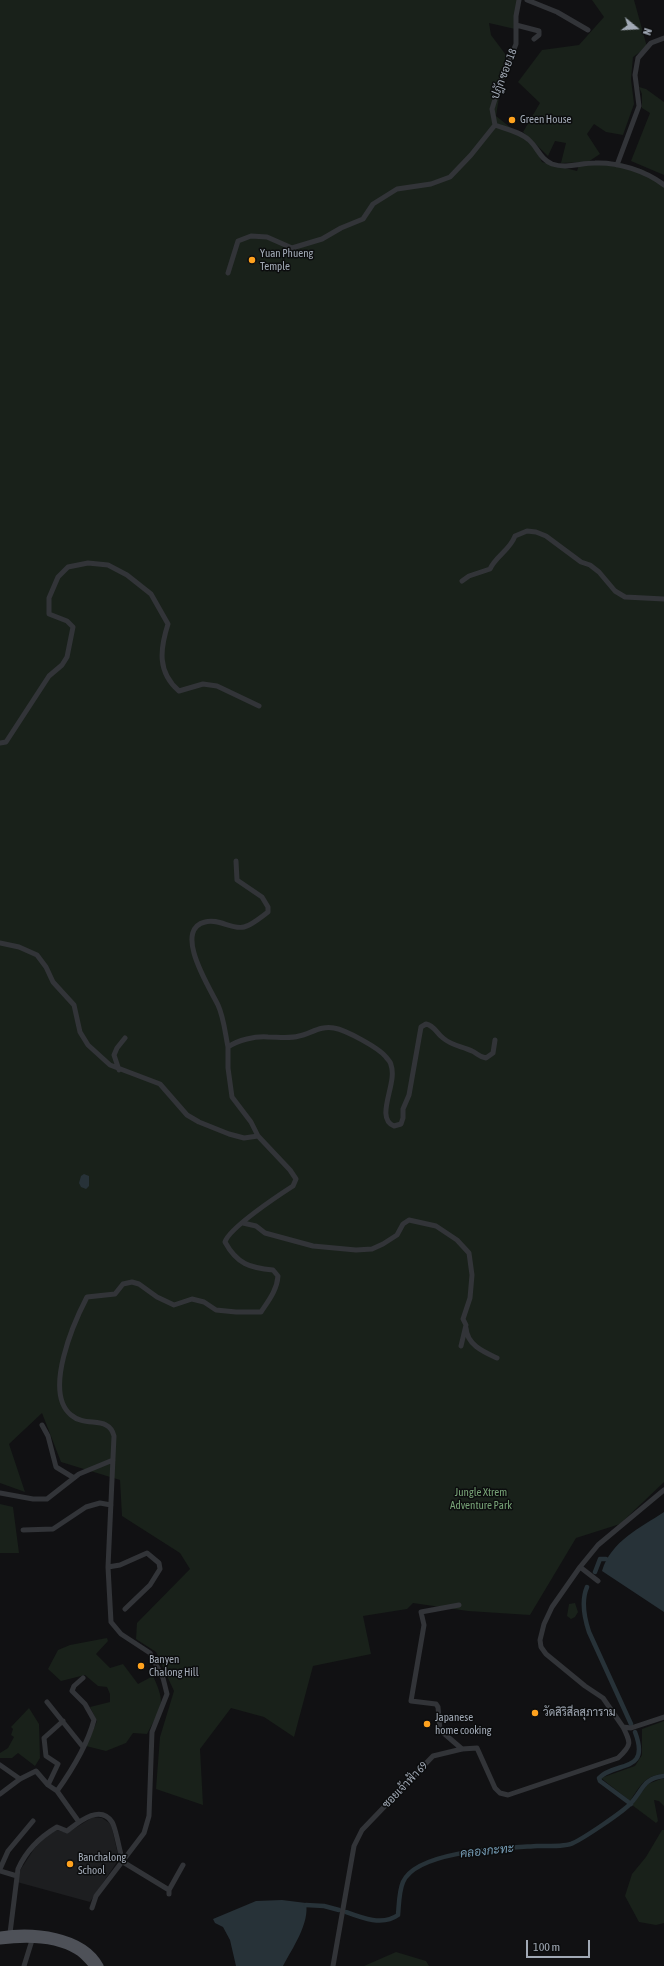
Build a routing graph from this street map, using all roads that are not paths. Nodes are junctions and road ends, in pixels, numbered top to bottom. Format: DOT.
graph roads {
  1 [pos="519,0"];
  2 [pos="527,0"];
  3 [pos="516,24"];
  4 [pos="588,30"];
  5 [pos="664,38"];
  6 [pos="534,39"];
  7 [pos="495,125"];
  8 [pos="616,165"];
  9 [pos="664,185"];
  10 [pos="228,273"];
  11 [pos="462,581"];
  12 [pos="664,598"];
  13 [pos="259,706"];
  14 [pos="0,743"];
  15 [pos="236,861"];
  16 [pos="0,943"];
  17 [pos="125,1038"];
  18 [pos="495,1040"];
  19 [pos="228,1047"];
  20 [pos="120,1070"];
  21 [pos="258,1136"];
  22 [pos="243,1223"];
  23 [pos="466,1326"];
  24 [pos="461,1346"];
  25 [pos="497,1358"];
  26 [pos="42,1425"];
  27 [pos="113,1460"];
  28 [pos="74,1478"];
  29 [pos="664,1490"];
  30 [pos="0,1493"];
  31 [pos="111,1505"];
  32 [pos="23,1530"];
  33 [pos="108,1567"];
  34 [pos="580,1567"];
  35 [pos="598,1581"];
  36 [pos="458,1605"];
  37 [pos="125,1609"];
  38 [pos="83,1678"];
  39 [pos="47,1702"];
  40 [pos="664,1717"];
  41 [pos="64,1721"];
  42 [pos="623,1727"];
  43 [pos="83,1747"];
  44 [pos="462,1749"];
  45 [pos="0,1765"];
  46 [pos="20,1779"];
  47 [pos="48,1785"];
  48 [pos="57,1791"];
  49 [pos="0,1794"];
  50 [pos="33,1821"];
  51 [pos="80,1822"];
  52 [pos="122,1862"];
  53 [pos="183,1865"];
  54 [pos="0,1870"];
  55 [pos="17,1876"];
  56 [pos="92,1908"];
  57 [pos="10,1933"];
  58 [pos="0,1934"];
  59 [pos="33,1937"];
  60 [pos="0,1941"];
  61 [pos="24,1966"];
  62 [pos="93,1966"];
  63 [pos="100,1966"];
  64 [pos="333,1966"];
  1 -- 3 [label="street, ปฎัก ซอย 18"];
  2 -- 4 [label="street"];
  3 -- 6 [label="street"];
  3 -- 7 [label="street, ปฎัก ซอย 18"];
  5 -- 8 [label="street"];
  7 -- 8 [label="street"];
  7 -- 10 [label="street"];
  8 -- 9 [label="street"];
  11 -- 12 [label="street"];
  13 -- 14 [label="street"];
  15 -- 19 [label="street"];
  16 -- 20 [label="street"];
  17 -- 20 [label="street"];
  18 -- 19 [label="street"];
  19 -- 21 [label="street"];
  20 -- 21 [label="street"];
  21 -- 22 [label="street"];
  22 -- 23 [label="street"];
  22 -- 27 [label="street"];
  23 -- 24 [label="street"];
  23 -- 25 [label="street"];
  26 -- 28 [label="street"];
  27 -- 28 [label="street"];
  27 -- 31 [label="street"];
  28 -- 30 [label="street"];
  29 -- 34 [label="street"];
  31 -- 32 [label="street"];
  31 -- 33 [label="street"];
  33 -- 37 [label="street"];
  33 -- 52 [label="street"];
  34 -- 35 [label="street"];
  34 -- 42 [label="street"];
  36 -- 44 [label="street"];
  38 -- 43 [label="street"];
  39 -- 41 [label="street"];
  40 -- 42 [label="street"];
  41 -- 43 [label="street"];
  41 -- 47 [label="street"];
  42 -- 44 [label="street, ซอยเจ้าฟ้า 69"];
  43 -- 48 [label="street"];
  44 -- 64 [label="street, ซอยเจ้าฟ้า 69"];
  45 -- 46 [label="street"];
  46 -- 47 [label="street"];
  46 -- 49 [label="street"];
  47 -- 48 [label="street"];
  48 -- 51 [label="street"];
  50 -- 54 [label="street"];
  51 -- 52 [label="street"];
  51 -- 55 [label="street"];
  52 -- 53 [label="street"];
  52 -- 56 [label="street"];
  54 -- 55 [label="street"];
  55 -- 57 [label="street"];
  57 -- 58 [label="main road"];
  57 -- 59 [label="main road"];
  59 -- 60 [label="main road"];
  59 -- 61 [label="street"];
  59 -- 62 [label="main road"];
  59 -- 63 [label="main road"];
}
